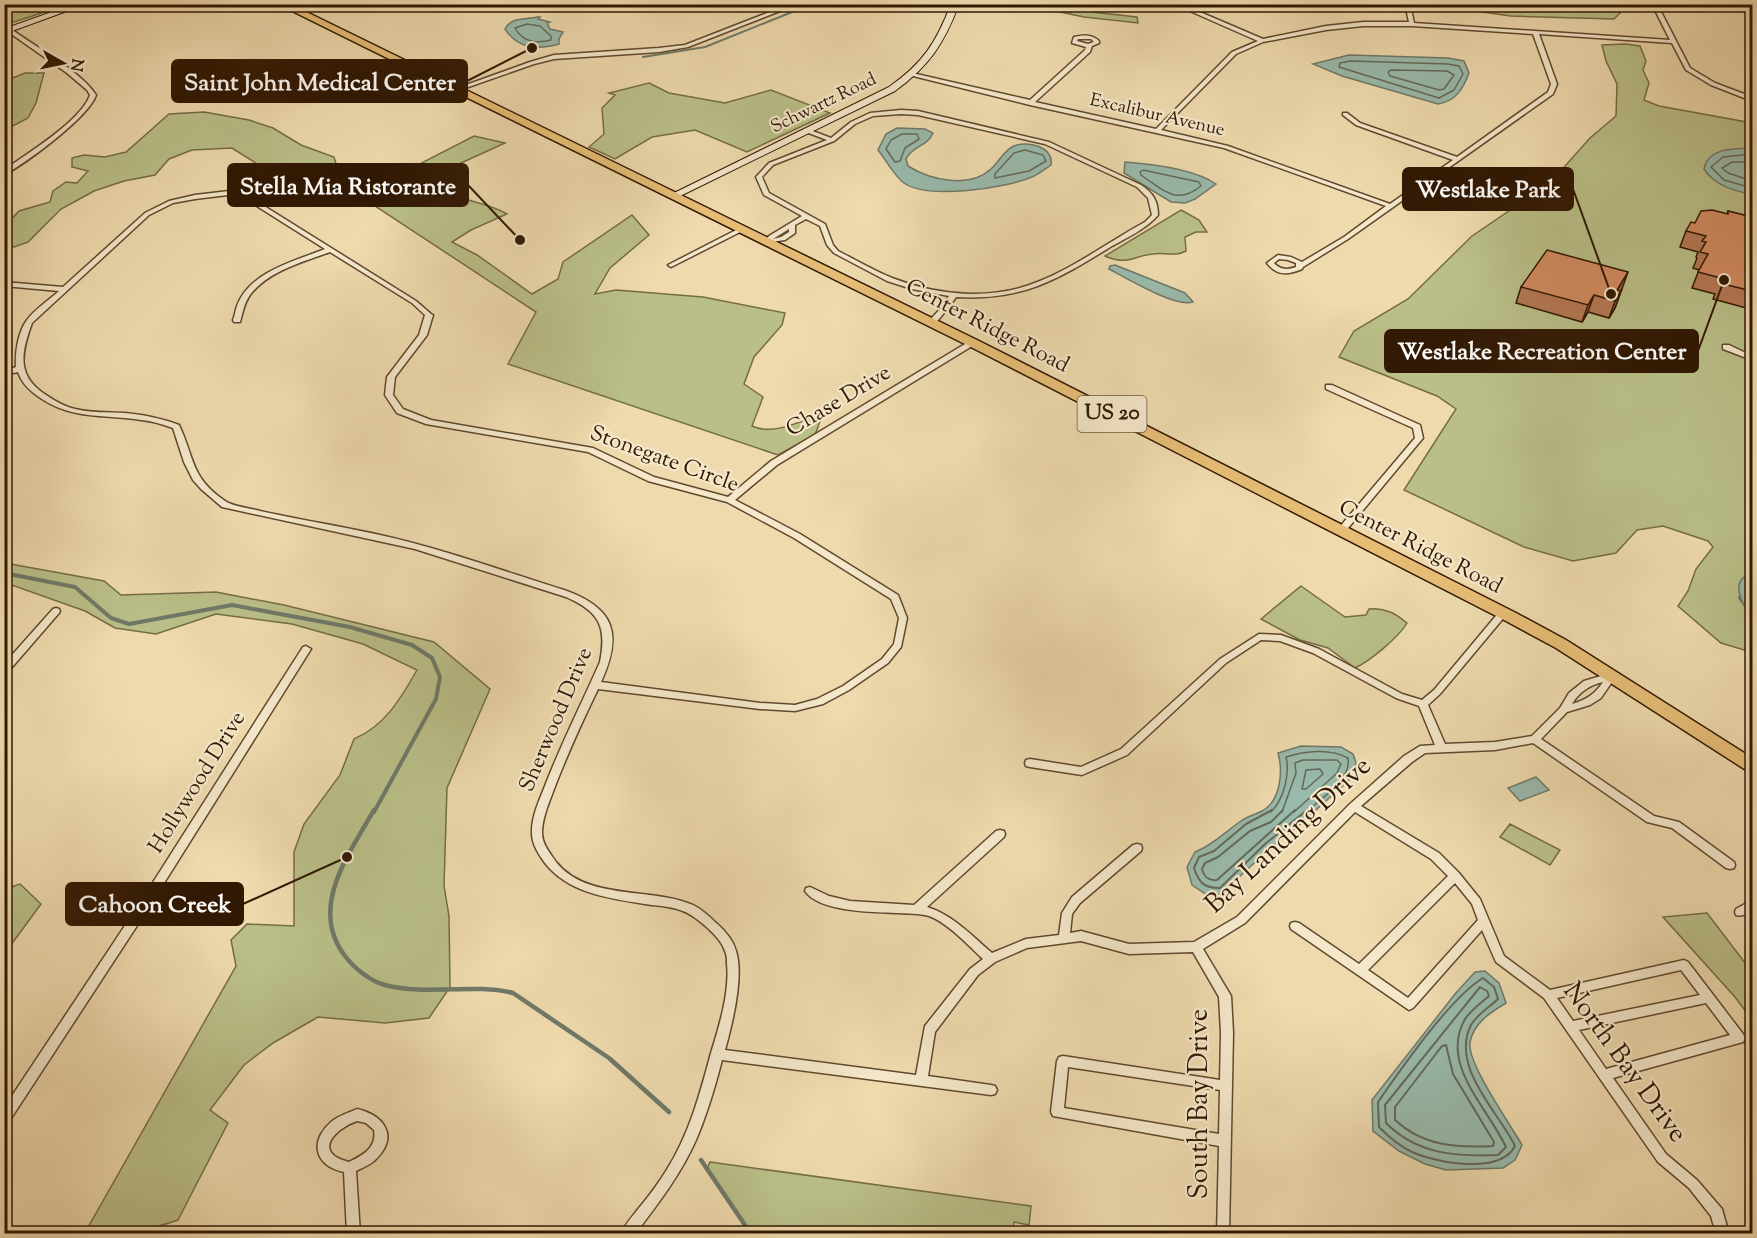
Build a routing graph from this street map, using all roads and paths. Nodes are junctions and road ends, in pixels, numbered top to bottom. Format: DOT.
graph roads {
  1 [pos="83,4"];
  2 [pos="282,4"];
  3 [pos="796,4"];
  4 [pos="955,4"];
  5 [pos="1176,4"];
  6 [pos="1407,4"];
  7 [pos="1654,4"];
  8 [pos="1412,24"];
  9 [pos="7,31"];
  10 [pos="1536,34"];
  11 [pos="1262,41"];
  12 [pos="1675,42"];
  13 [pos="1089,46"];
  14 [pos="912,75"];
  15 [pos="455,90"];
  16 [pos="1752,99"];
  17 [pos="1030,103"];
  18 [pos="1345,114"];
  19 [pos="808,131"];
  20 [pos="1157,131"];
  21 [pos="832,140"];
  22 [pos="1457,159"];
  23 [pos="4,173"];
  24 [pos="673,196"];
  25 [pos="1391,206"];
  26 [pos="806,216"];
  27 [pos="742,229"];
  28 [pos="767,242"];
  29 [pos="330,250"];
  30 [pos="671,265"];
  31 [pos="1301,266"];
  32 [pos="4,284"];
  33 [pos="63,289"];
  34 [pos="953,296"];
  35 [pos="237,320"];
  36 [pos="931,323"];
  37 [pos="973,343"];
  38 [pos="1726,347"];
  39 [pos="1752,358"];
  40 [pos="19,369"];
  41 [pos="4,373"];
  42 [pos="1329,387"];
  43 [pos="730,500"];
  44 [pos="1341,531"];
  45 [pos="56,610"];
  46 [pos="1503,613"];
  47 [pos="306,649"];
  48 [pos="4,671"];
  49 [pos="1611,676"];
  50 [pos="595,685"];
  51 [pos="1423,704"];
  52 [pos="1564,710"];
  53 [pos="1535,740"];
  54 [pos="1441,747"];
  55 [pos="1030,763"];
  56 [pos="1752,766"];
  57 [pos="1354,807"];
  58 [pos="1000,834"];
  59 [pos="1137,848"];
  60 [pos="1730,865"];
  61 [pos="1455,876"];
  62 [pos="810,891"];
  63 [pos="1752,904"];
  64 [pos="917,909"];
  65 [pos="1740,912"];
  66 [pos="1484,921"];
  67 [pos="1295,926"];
  68 [pos="1064,938"];
  69 [pos="1196,947"];
  70 [pos="991,959"];
  71 [pos="1360,971"];
  72 [pos="1548,995"];
  73 [pos="1709,998"];
  74 [pos="1570,1027"];
  75 [pos="717,1054"];
  76 [pos="1604,1075"];
  77 [pos="921,1080"];
  78 [pos="1226,1086"];
  79 [pos="991,1090"];
  80 [pos="4,1119"];
  81 [pos="1225,1140"];
  82 [pos="350,1168"];
  83 [pos="354,1233"];
  84 [pos="627,1233"];
  85 [pos="1223,1233"];
  86 [pos="1723,1233"];
  1 -- 9 [label="street"];
  2 -- 15 [label="main road, Center Ridge Road / US 20"];
  3 -- 15 [label="street"];
  4 -- 14 [label="street, Schwartz Road"];
  5 -- 11 [label="street"];
  6 -- 8 [label="street"];
  7 -- 12 [label="street"];
  8 -- 10 [label="street"];
  8 -- 11 [label="street"];
  9 -- 23 [label="street"];
  10 -- 12 [label="street"];
  10 -- 22 [label="street"];
  11 -- 20 [label="street"];
  12 -- 16 [label="street"];
  13 -- 17 [label="street"];
  14 -- 17 [label="street, Excalibur Avenue"];
  14 -- 19 [label="street, Schwartz Road"];
  15 -- 24 [label="main road, Center Ridge Road / US 20"];
  17 -- 20 [label="street, Excalibur Avenue"];
  18 -- 22 [label="street"];
  19 -- 21 [label="street"];
  19 -- 24 [label="street, Schwartz Road"];
  20 -- 25 [label="street, Excalibur Avenue"];
  21 -- 26 [label="street"];
  21 -- 34 [label="street"];
  22 -- 25 [label="street"];
  24 -- 27 [label="main road, Center Ridge Road / US 20"];
  25 -- 31 [label="street"];
  26 -- 28 [label="street"];
  26 -- 34 [label="street"];
  27 -- 28 [label="main road, Center Ridge Road / US 20"];
  27 -- 30 [label="street"];
  28 -- 36 [label="main road, Center Ridge Road / US 20"];
  29 -- 33 [label="street"];
  29 -- 35 [label="street"];
  29 -- 43 [label="street, Stonegate Circle"];
  32 -- 33 [label="street"];
  33 -- 40 [label="street"];
  34 -- 36 [label="street"];
  36 -- 37 [label="main road, Center Ridge Road / US 20"];
  37 -- 43 [label="street, Chase Drive"];
  37 -- 44 [label="main road, Center Ridge Road / US 20"];
  38 -- 39 [label="street"];
  40 -- 41 [label="street"];
  40 -- 50 [label="street, Sherwood Drive"];
  42 -- 44 [label="street"];
  43 -- 50 [label="street, Stonegate Circle"];
  44 -- 46 [label="main road, Center Ridge Road / US 20"];
  45 -- 48 [label="street"];
  46 -- 49 [label="main road, Center Ridge Road / US 20"];
  46 -- 51 [label="street"];
  47 -- 80 [label="street, Hollywood Drive"];
  49 -- 52 [label="street"];
  49 -- 52 [label="street"];
  49 -- 56 [label="main road, Center Ridge Road / US 20"];
  50 -- 75 [label="street, Sherwood Drive"];
  51 -- 54 [label="street"];
  51 -- 55 [label="street"];
  52 -- 53 [label="street"];
  53 -- 54 [label="street, Bay Landing Drive"];
  53 -- 60 [label="street"];
  54 -- 57 [label="street, Bay Landing Drive"];
  57 -- 61 [label="street, North Bay Drive"];
  57 -- 69 [label="street, Bay Landing Drive"];
  58 -- 64 [label="street"];
  59 -- 68 [label="street"];
  61 -- 66 [label="street, North Bay Drive"];
  61 -- 71 [label="street"];
  62 -- 64 [label="street"];
  63 -- 65 [label="street"];
  64 -- 70 [label="street"];
  66 -- 71 [label="street"];
  66 -- 72 [label="street, North Bay Drive"];
  67 -- 71 [label="street"];
  68 -- 69 [label="street, Bay Landing Drive"];
  68 -- 70 [label="street, Bay Landing Drive"];
  69 -- 78 [label="street, South Bay Drive"];
  70 -- 77 [label="street, Bay Landing Drive"];
  72 -- 73 [label="street"];
  72 -- 74 [label="street, North Bay Drive"];
  73 -- 74 [label="street"];
  73 -- 76 [label="street"];
  74 -- 76 [label="street, North Bay Drive"];
  75 -- 77 [label="street"];
  75 -- 84 [label="street, Sherwood Drive"];
  76 -- 86 [label="street, North Bay Drive"];
  77 -- 79 [label="street"];
  78 -- 81 [label="street, South Bay Drive"];
  78 -- 81 [label="street"];
  81 -- 85 [label="street, South Bay Drive"];
  82 -- 82 [label="street"];
  82 -- 83 [label="street"];
}
